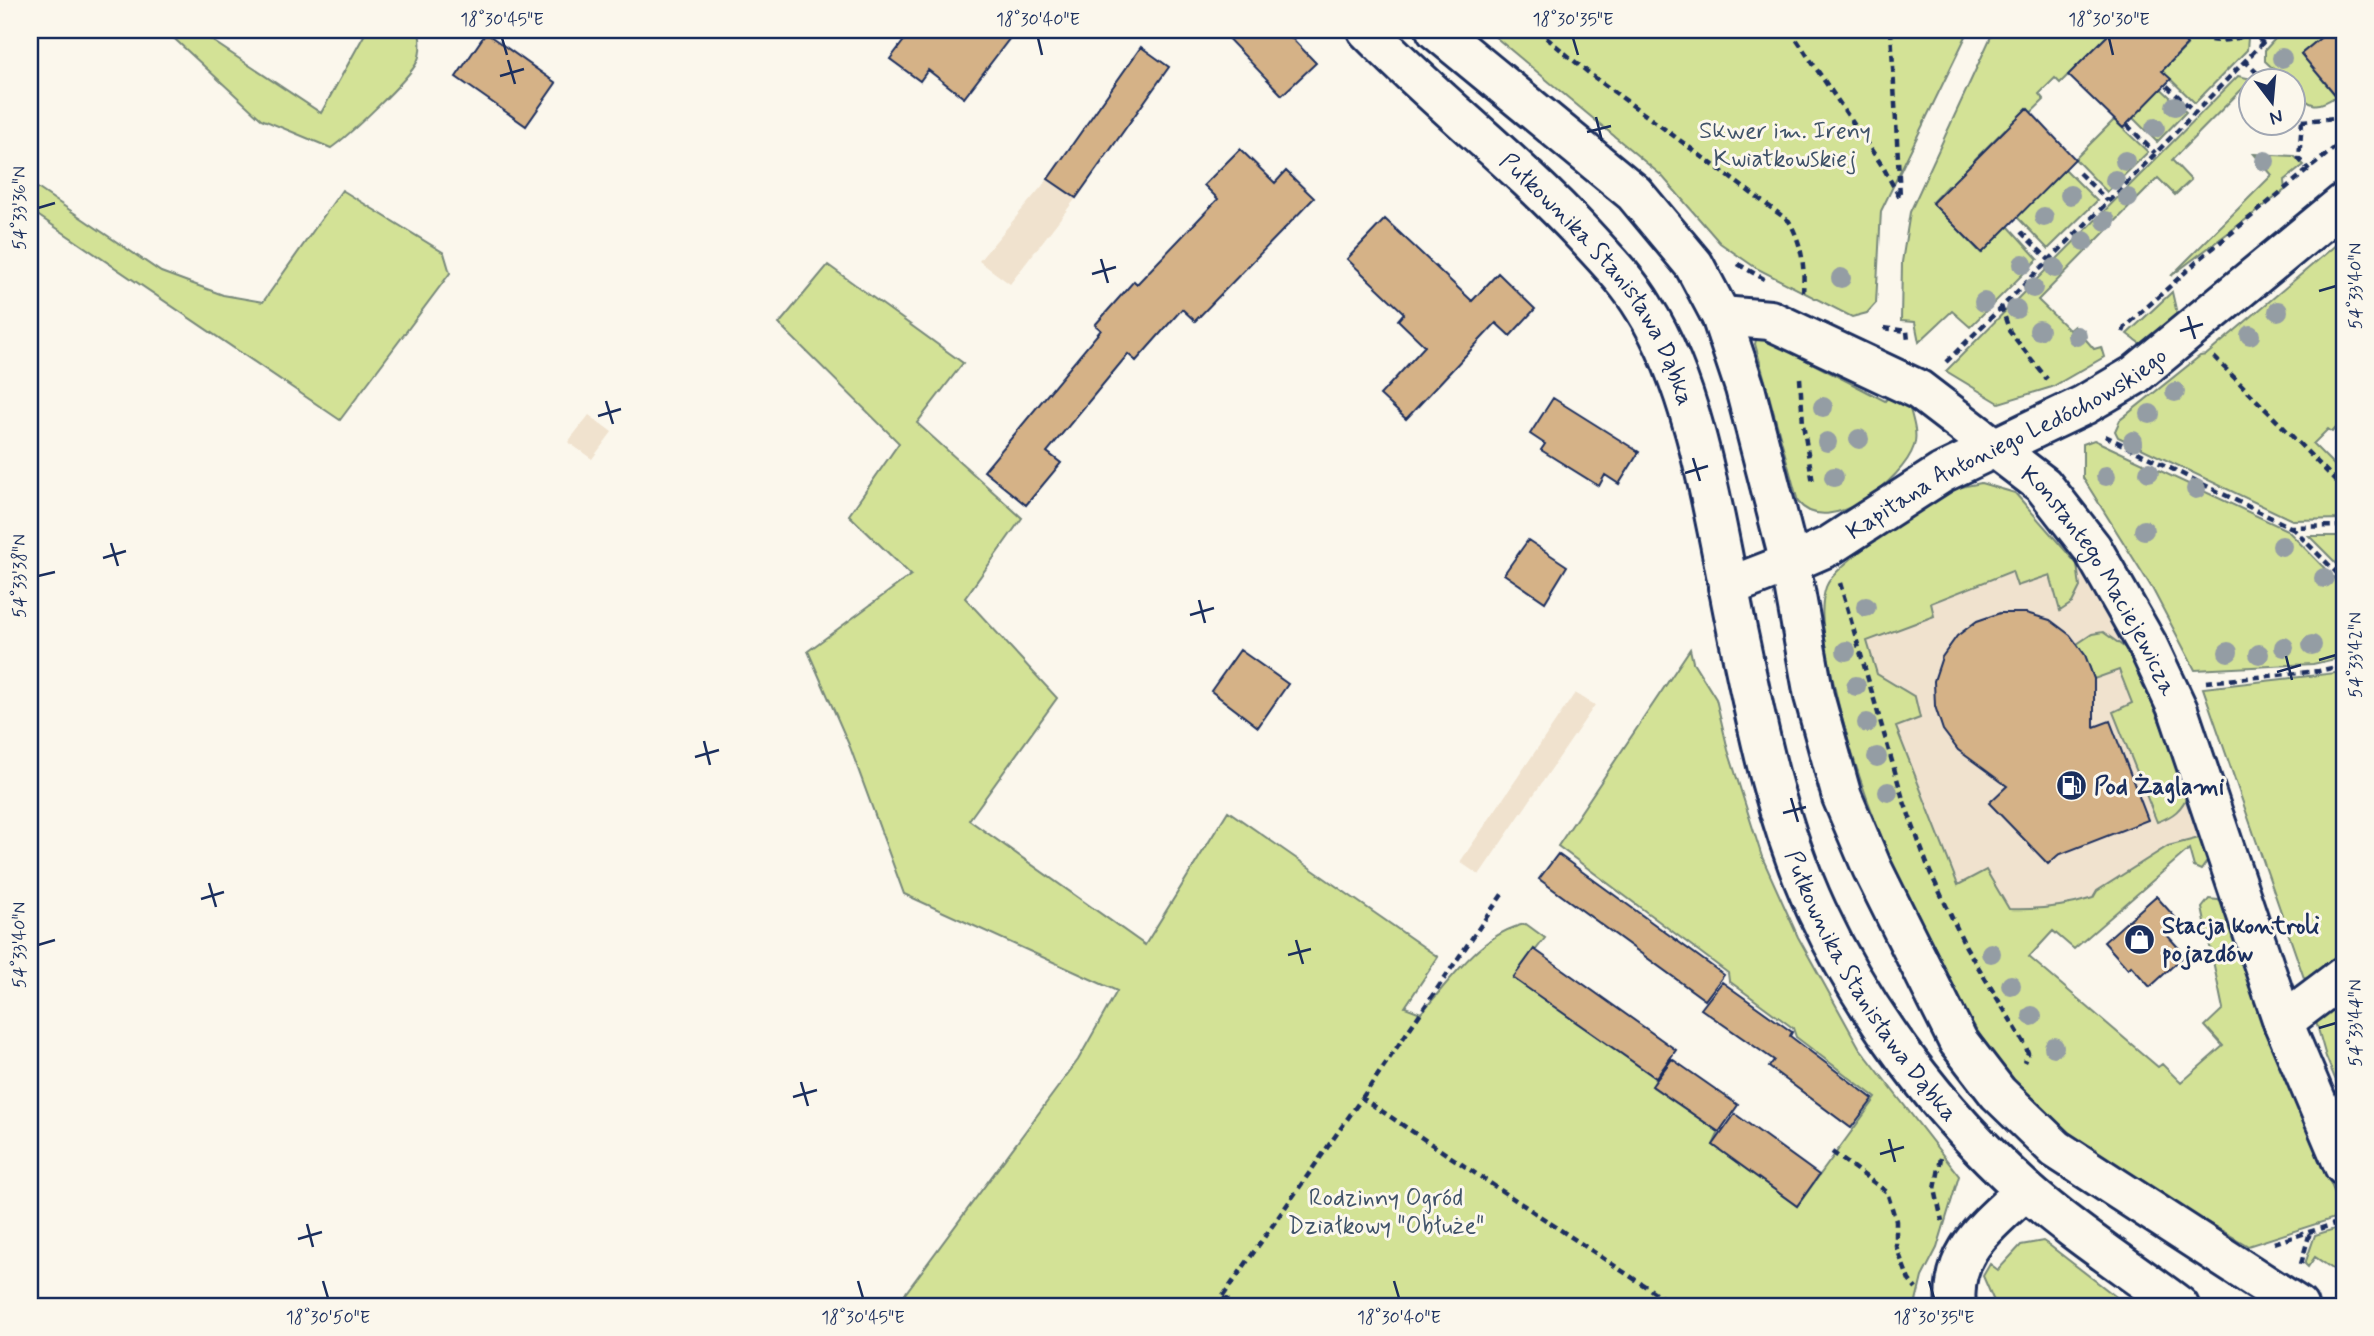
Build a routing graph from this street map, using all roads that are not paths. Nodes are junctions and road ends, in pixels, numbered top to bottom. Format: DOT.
graph roads {
  1 [pos="1367,30"];
  2 [pos="1436,30"];
  3 [pos="2344,203"];
  4 [pos="1721,316"];
  5 [pos="1994,447"];
  6 [pos="1790,563"];
  7 [pos="1728,587"];
  8 [pos="2344,976"];
  9 [pos="2283,1022"];
  10 [pos="2056,1149"];
  11 [pos="2344,1166"];
  12 [pos="2025,1190"];
  13 [pos="1955,1299"];
  14 [pos="2179,1306"];
  15 [pos="2298,1306"];
  1 -- 7 [label="main road, Pułkownika Stanisława Dąbka"];
  2 -- 4 [label="main road, Pułkownika Stanisława Dąbka"];
  3 -- 5 [label="main road, Kapitana Antoniego Ledóchowskiego"];
  4 -- 5 [label="main road, Konstantego Maciejewicza"];
  4 -- 6 [label="main road, Pułkownika Stanisława Dąbka"];
  5 -- 6 [label="main road, Kapitana Antoniego Ledóchowskiego"];
  5 -- 9 [label="main road, Konstantego Maciejewicza"];
  6 -- 7 [label="main road"];
  6 -- 10 [label="main road, Pułkownika Stanisława Dąbka"];
  7 -- 12 [label="main road, Pułkownika Stanisława Dąbka"];
  8 -- 9 [label="main road"];
  9 -- 11 [label="main road, Konstantego Maciejewicza"];
  10 -- 12 [label="main road"];
  10 -- 15 [label="main road, Pułkownika Stanisława Dąbka"];
  12 -- 13 [label="main road"];
  12 -- 14 [label="main road, Pułkownika Stanisława Dąbka"];
}
